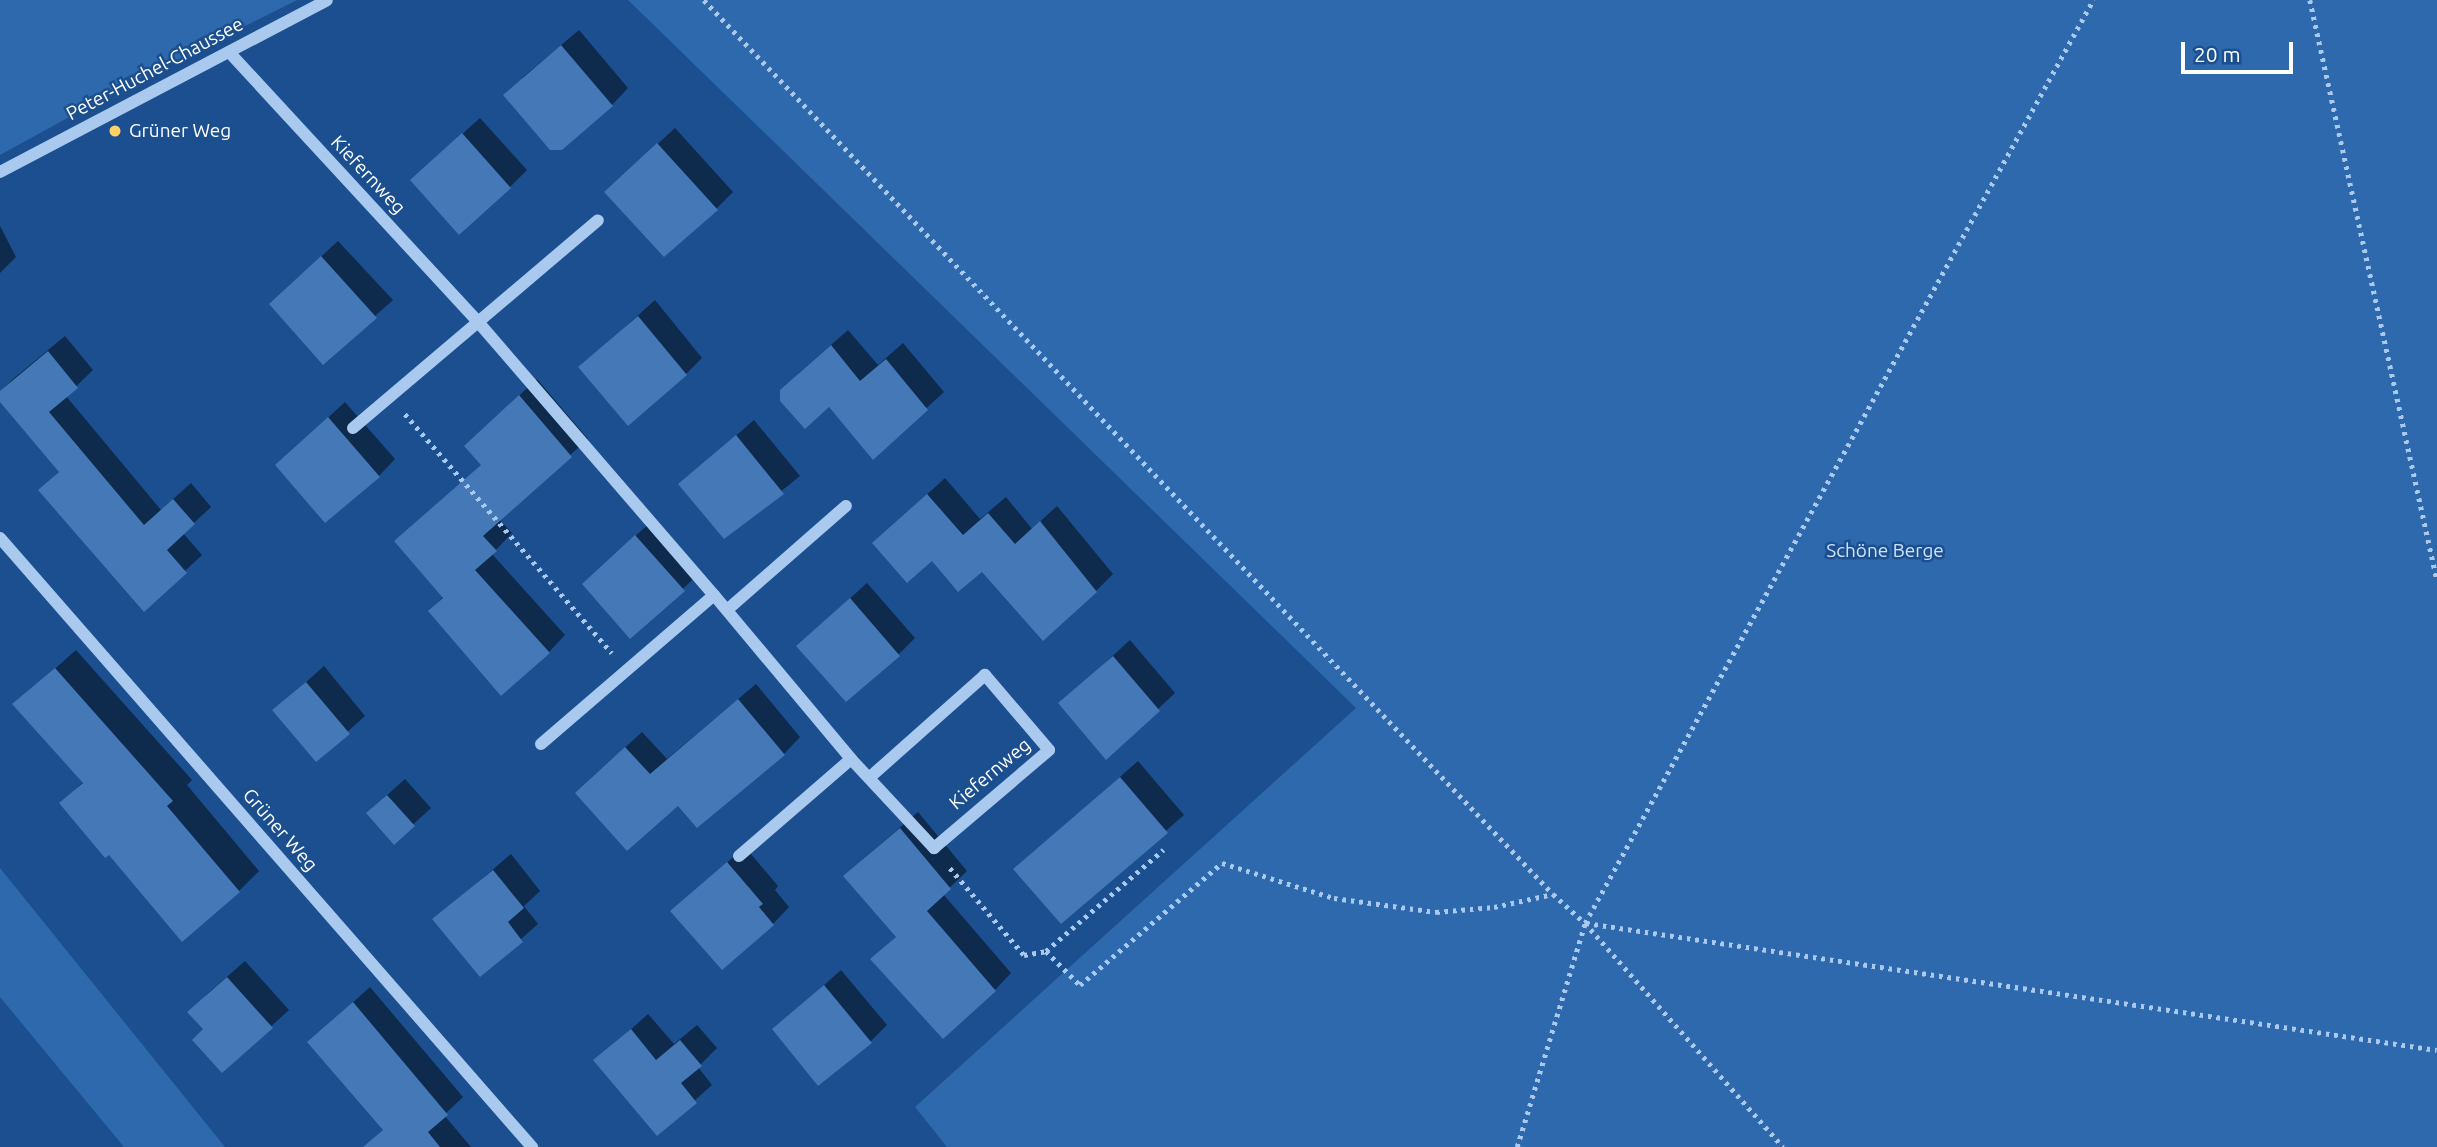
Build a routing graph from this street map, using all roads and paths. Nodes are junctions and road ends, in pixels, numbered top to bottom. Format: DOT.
graph roads {
  1 [pos="327,0"];
  2 [pos="704,0"];
  3 [pos="2093,0"];
  4 [pos="2310,0"];
  5 [pos="229,52"];
  6 [pos="0,172"];
  7 [pos="598,220"];
  8 [pos="479,323"];
  9 [pos="390,397"];
  10 [pos="353,428"];
  11 [pos="846,506"];
  12 [pos="0,538"];
  13 [pos="2437,580"];
  14 [pos="715,595"];
  15 [pos="727,610"];
  16 [pos="627,670"];
  17 [pos="541,744"];
  18 [pos="851,759"];
  19 [pos="870,777"];
  20 [pos="934,848"];
  21 [pos="1163,849"];
  22 [pos="739,856"];
  23 [pos="1553,894"];
  24 [pos="1585,923"];
  25 [pos="1045,951"];
  26 [pos="2437,1050"];
  27 [pos="532,1147"];
  28 [pos="1517,1147"];
  29 [pos="1783,1147"];
  1 -- 5 [label="street, Peter-Huchel-Chaussee"];
  2 -- 23 [label="path"];
  3 -- 24 [label="path"];
  4 -- 13 [label="path"];
  5 -- 6 [label="street, Peter-Huchel-Chaussee"];
  5 -- 8 [label="street, Kiefernweg"];
  7 -- 8 [label="street"];
  8 -- 9 [label="street"];
  8 -- 14 [label="street, Kiefernweg"];
  9 -- 10 [label="street"];
  9 -- 16 [label="path"];
  11 -- 15 [label="street"];
  12 -- 27 [label="street, Grüner Weg"];
  14 -- 15 [label="street, Kiefernweg"];
  14 -- 16 [label="street"];
  15 -- 18 [label="street, Kiefernweg"];
  16 -- 17 [label="street"];
  18 -- 19 [label="street, Kiefernweg"];
  18 -- 22 [label="street"];
  19 -- 20 [label="street, Kiefernweg"];
  19 -- 20 [label="street, Kiefernweg"];
  20 -- 25 [label="path"];
  21 -- 25 [label="path"];
  23 -- 24 [label="path"];
  23 -- 25 [label="path"];
  24 -- 26 [label="path"];
  24 -- 28 [label="path"];
  24 -- 29 [label="path"];
}
